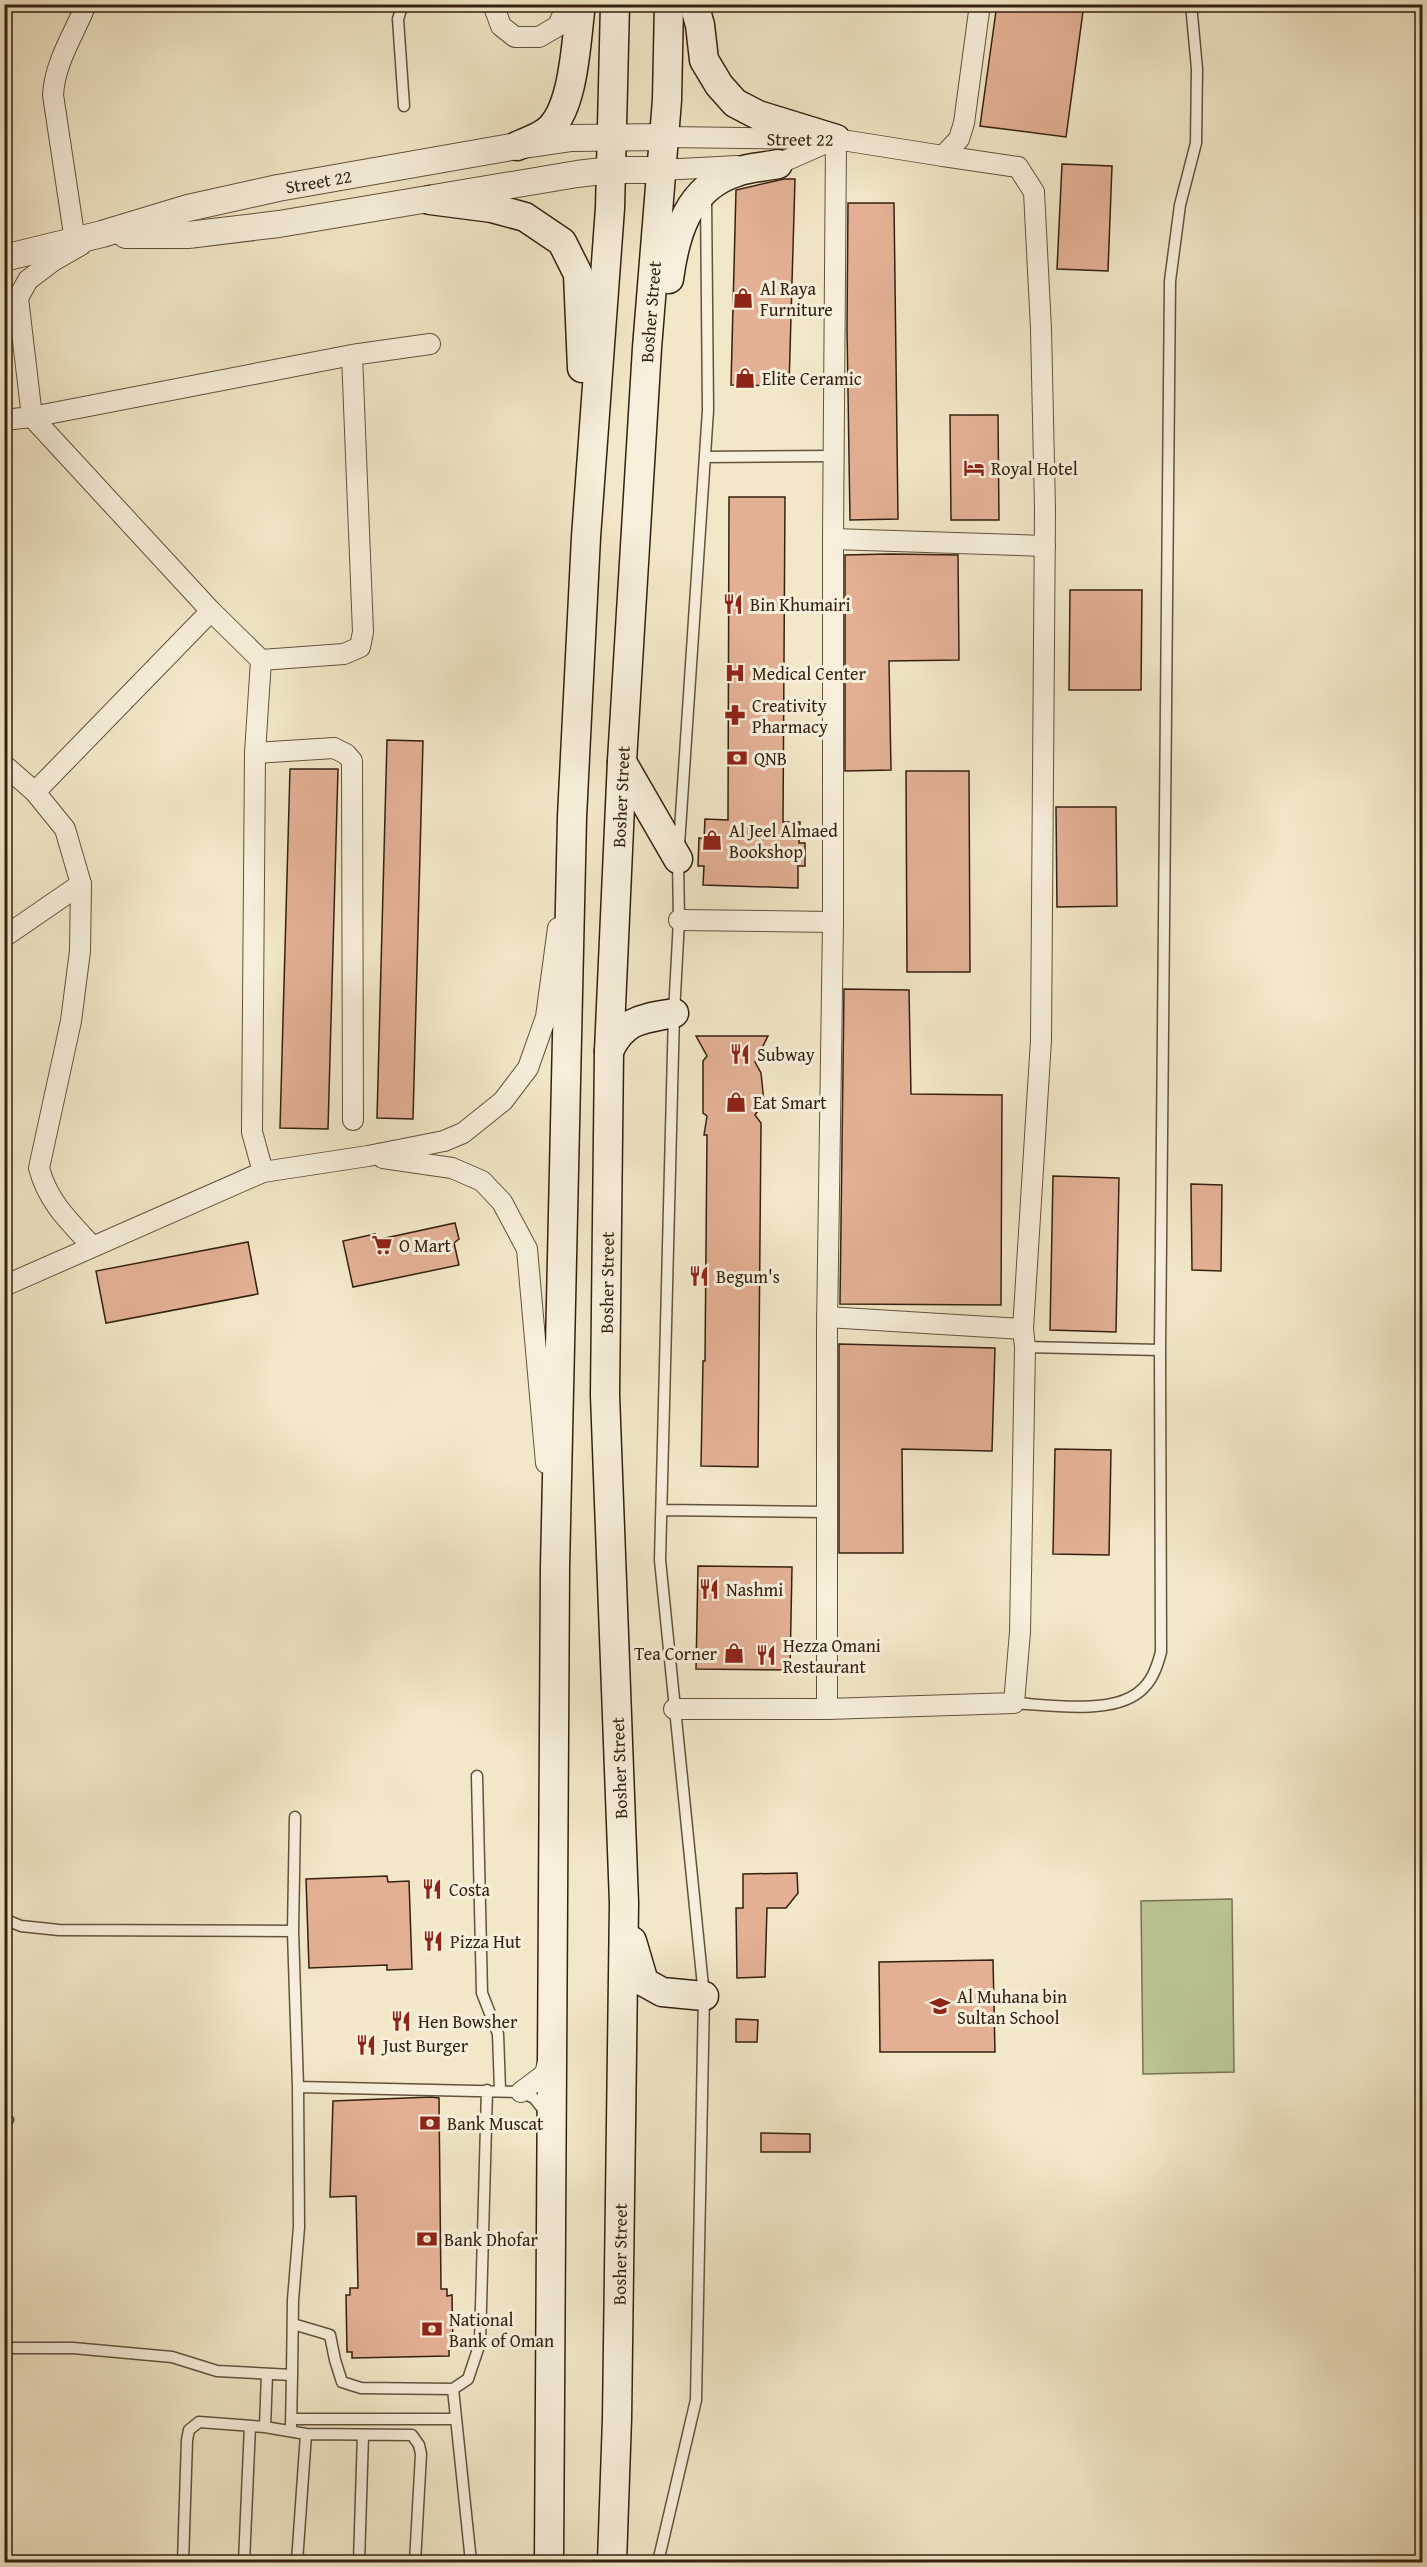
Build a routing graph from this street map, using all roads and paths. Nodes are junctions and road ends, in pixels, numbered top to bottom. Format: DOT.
graph roads {
  1 [pos="86,4"];
  2 [pos="403,4"];
  3 [pos="493,4"];
  4 [pos="567,4"];
  5 [pos="581,4"];
  6 [pos="615,4"];
  7 [pos="669,4"];
  8 [pos="694,4"];
  9 [pos="980,4"];
  10 [pos="1191,4"];
  11 [pos="404,106"];
  12 [pos="614,137"];
  13 [pos="664,137"];
  14 [pos="836,139"];
  15 [pos="517,146"];
  16 [pos="944,156"];
  17 [pos="778,164"];
  18 [pos="611,170"];
  19 [pos="661,170"];
  20 [pos="706,188"];
  21 [pos="430,200"];
  22 [pos="102,234"];
  23 [pos="75,241"];
  24 [pos="4,258"];
  25 [pos="430,344"];
  26 [pos="647,348"];
  27 [pos="352,355"];
  28 [pos="32,417"];
  29 [pos="4,420"];
  30 [pos="833,456"];
  31 [pos="705,457"];
  32 [pos="586,537"];
  33 [pos="833,539"];
  34 [pos="1045,546"];
  35 [pos="211,610"];
  36 [pos="261,660"];
  37 [pos="255,753"];
  38 [pos="622,761"];
  39 [pos="4,765"];
  40 [pos="35,792"];
  41 [pos="572,817"];
  42 [pos="678,859"];
  43 [pos="81,884"];
  44 [pos="679,920"];
  45 [pos="833,922"];
  46 [pos="4,937"];
  47 [pos="674,1013"];
  48 [pos="609,1051"];
  49 [pos="353,1120"];
  50 [pos="368,1156"];
  51 [pos="263,1172"];
  52 [pos="92,1246"];
  53 [pos="5,1284"];
  54 [pos="827,1317"];
  55 [pos="1024,1338"];
  56 [pos="1160,1350"];
  57 [pos="662,1510"];
  58 [pos="827,1512"];
  59 [pos="555,1567"];
  60 [pos="1014,1703"];
  61 [pos="827,1708"];
  62 [pos="674,1709"];
  63 [pos="477,1776"];
  64 [pos="295,1817"];
  65 [pos="624,1903"];
  66 [pos="4,1919"];
  67 [pos="293,1931"];
  68 [pos="705,1996"];
  69 [pos="552,2046"];
  70 [pos="298,2087"];
  71 [pos="487,2090"];
  72 [pos="500,2090"];
  73 [pos="521,2092"];
  74 [pos="552,2125"];
  75 [pos="293,2324"];
  76 [pos="4,2348"];
  77 [pos="267,2374"];
  78 [pos="292,2375"];
  79 [pos="453,2389"];
  80 [pos="292,2419"];
  81 [pos="456,2420"];
  82 [pos="250,2426"];
  83 [pos="265,2427"];
  84 [pos="291,2432"];
  85 [pos="306,2434"];
  86 [pos="363,2435"];
  87 [pos="183,2562"];
  88 [pos="244,2562"];
  89 [pos="297,2562"];
  90 [pos="359,2562"];
  91 [pos="415,2562"];
  92 [pos="471,2562"];
  93 [pos="549,2562"];
  94 [pos="612,2562"];
  95 [pos="658,2562"];
  1 -- 23 [label="street"];
  2 -- 11 [label="lane"];
  3 -- 4 [label="street"];
  5 -- 15 [label="main road"];
  6 -- 12 [label="main road"];
  7 -- 13 [label="main road, Bosher Street"];
  8 -- 14 [label="main road"];
  9 -- 16 [label="street"];
  10 -- 56 [label="lane"];
  12 -- 13 [label="street, Street 22"];
  12 -- 15 [label="street, Street 22"];
  12 -- 18 [label="main road"];
  13 -- 14 [label="street, Street 22"];
  13 -- 19 [label="main road, Bosher Street"];
  14 -- 16 [label="street"];
  14 -- 17 [label="street, Street 22"];
  14 -- 30 [label="street"];
  15 -- 22 [label="street, Street 22"];
  16 -- 34 [label="street"];
  17 -- 19 [label="street, Street 22"];
  17 -- 20 [label="main road"];
  18 -- 19 [label="street, Street 22"];
  18 -- 21 [label="street, Street 22"];
  18 -- 32 [label="main road"];
  19 -- 26 [label="main road, Bosher Street"];
  20 -- 26 [label="main road"];
  20 -- 31 [label="lane"];
  21 -- 22 [label="street, Street 22"];
  21 -- 32 [label="main road"];
  22 -- 23 [label="street, Street 22"];
  22 -- 28 [label="street"];
  23 -- 24 [label="street, Street 22"];
  25 -- 27 [label="street"];
  26 -- 38 [label="main road, Bosher Street"];
  27 -- 28 [label="street"];
  27 -- 36 [label="street"];
  28 -- 29 [label="street"];
  28 -- 35 [label="street"];
  30 -- 31 [label="lane"];
  30 -- 33 [label="street"];
  31 -- 42 [label="lane"];
  32 -- 41 [label="main road"];
  33 -- 34 [label="street"];
  33 -- 45 [label="street"];
  34 -- 55 [label="street"];
  35 -- 36 [label="street"];
  35 -- 40 [label="street"];
  36 -- 37 [label="street"];
  37 -- 49 [label="street"];
  37 -- 51 [label="street"];
  38 -- 42 [label="main road"];
  38 -- 48 [label="main road, Bosher Street"];
  39 -- 40 [label="street"];
  40 -- 43 [label="street"];
  41 -- 50 [label="street"];
  41 -- 59 [label="main road"];
  42 -- 44 [label="lane"];
  43 -- 46 [label="street"];
  43 -- 52 [label="street"];
  44 -- 45 [label="street"];
  44 -- 47 [label="lane"];
  45 -- 54 [label="street"];
  47 -- 48 [label="main road"];
  47 -- 57 [label="lane"];
  48 -- 65 [label="main road, Bosher Street"];
  50 -- 51 [label="street"];
  50 -- 59 [label="street"];
  51 -- 52 [label="street"];
  52 -- 53 [label="street"];
  54 -- 55 [label="street"];
  54 -- 58 [label="street"];
  55 -- 56 [label="lane"];
  55 -- 60 [label="street"];
  56 -- 60 [label="lane"];
  57 -- 58 [label="lane"];
  57 -- 62 [label="lane"];
  58 -- 61 [label="street"];
  59 -- 69 [label="main road"];
  60 -- 61 [label="street"];
  61 -- 62 [label="street"];
  62 -- 68 [label="lane"];
  63 -- 72 [label="lane"];
  64 -- 67 [label="lane"];
  65 -- 68 [label="main road"];
  65 -- 94 [label="main road, Bosher Street"];
  66 -- 67 [label="lane"];
  67 -- 70 [label="lane"];
  68 -- 95 [label="lane"];
  69 -- 73 [label="street"];
  69 -- 74 [label="main road"];
  70 -- 71 [label="lane"];
  70 -- 75 [label="lane"];
  71 -- 72 [label="lane"];
  71 -- 79 [label="lane"];
  72 -- 73 [label="lane"];
  73 -- 74 [label="lane"];
  74 -- 93 [label="main road"];
  75 -- 78 [label="lane"];
  75 -- 79 [label="lane"];
  76 -- 77 [label="lane"];
  77 -- 78 [label="lane"];
  77 -- 83 [label="lane"];
  78 -- 80 [label="lane"];
  79 -- 81 [label="lane"];
  80 -- 81 [label="lane"];
  80 -- 84 [label="lane"];
  81 -- 92 [label="lane"];
  82 -- 83 [label="lane"];
  82 -- 87 [label="lane"];
  82 -- 88 [label="lane"];
  83 -- 84 [label="lane"];
  84 -- 85 [label="lane"];
  85 -- 86 [label="lane"];
  85 -- 89 [label="lane"];
  86 -- 90 [label="lane"];
  86 -- 91 [label="lane"];
}
